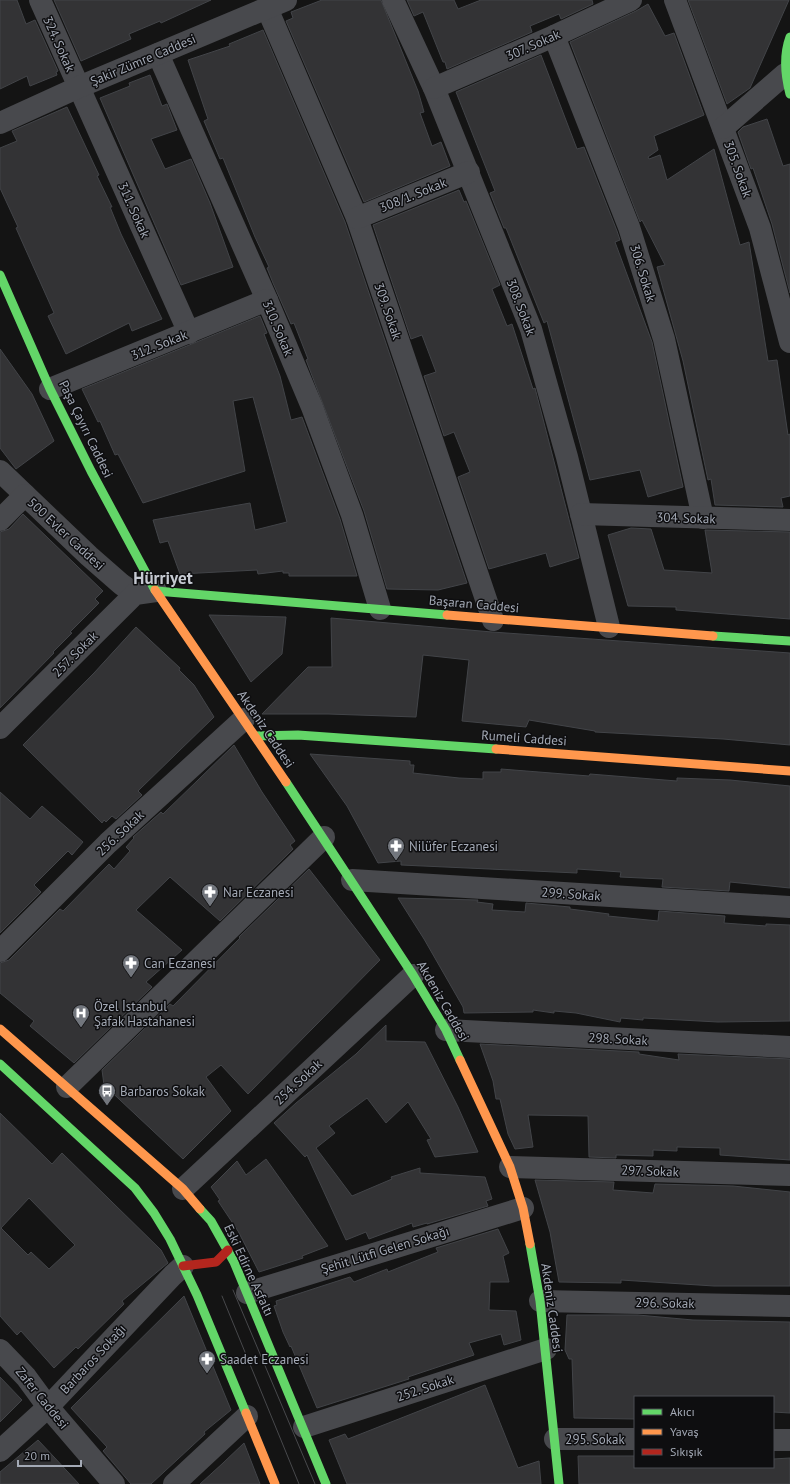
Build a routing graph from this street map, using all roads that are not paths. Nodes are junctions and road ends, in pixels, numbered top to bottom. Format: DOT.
graph roads {
  1 [pos="40,0"];
  2 [pos="394,0"];
  3 [pos="631,0"];
  4 [pos="675,0"];
  5 [pos="277,4"];
  6 [pos="554,36"];
  7 [pos="790,37"];
  8 [pos="158,54"];
  9 [pos="785,74"];
  10 [pos="79,87"];
  11 [pos="434,88"];
  12 [pos="790,94"];
  13 [pos="0,122"];
  14 [pos="723,128"];
  15 [pos="468,172"];
  16 [pos="357,218"];
  17 [pos="0,275"];
  18 [pos="267,300"];
  19 [pos="189,333"];
  20 [pos="790,342"];
  21 [pos="50,388"];
  22 [pos="0,472"];
  23 [pos="25,495"];
  24 [pos="581,514"];
  25 [pos="703,518"];
  26 [pos="0,520"];
  27 [pos="790,520"];
  28 [pos="145,593"];
  29 [pos="380,609"];
  30 [pos="493,620"];
  31 [pos="609,627"];
  32 [pos="790,641"];
  33 [pos="0,728"];
  34 [pos="250,728"];
  35 [pos="790,771"];
  36 [pos="324,836"];
  37 [pos="352,880"];
  38 [pos="790,907"];
  39 [pos="0,951"];
  40 [pos="413,975"];
  41 [pos="0,1029"];
  42 [pos="446,1030"];
  43 [pos="790,1048"];
  44 [pos="0,1064"];
  45 [pos="67,1087"];
  46 [pos="510,1167"];
  47 [pos="790,1175"];
  48 [pos="183,1189"];
  49 [pos="523,1208"];
  50 [pos="228,1250"];
  51 [pos="183,1266"];
  52 [pos="247,1293"];
  53 [pos="540,1301"];
  54 [pos="790,1306"];
  55 [pos="546,1349"];
  56 [pos="0,1350"];
  57 [pos="48,1407"];
  58 [pos="247,1416"];
  59 [pos="304,1427"];
  60 [pos="555,1439"];
  61 [pos="634,1439"];
  62 [pos="774,1440"];
  63 [pos="790,1440"];
  64 [pos="0,1451"];
  65 [pos="114,1484"];
  66 [pos="174,1484"];
  67 [pos="274,1484"];
  68 [pos="326,1484"];
  69 [pos="559,1484"];
  1 -- 10 [label="street, 324. Sokak"];
  2 -- 11 [label="street, 308. Sokak"];
  3 -- 6 [label="street, 307. Sokak"];
  4 -- 14 [label="street, 305. Sokak"];
  5 -- 8 [label="street, Şakir Zümre Caddesi"];
  5 -- 16 [label="street, 309. Sokak"];
  6 -- 11 [label="street, 307. Sokak"];
  6 -- 25 [label="street, 306. Sokak"];
  7 -- 9 [label="street"];
  8 -- 10 [label="street, Şakir Zümre Caddesi"];
  8 -- 18 [label="street, 310. Sokak"];
  9 -- 12 [label="street"];
  9 -- 14 [label="street"];
  10 -- 13 [label="street, Şakir Zümre Caddesi"];
  10 -- 19 [label="street, 311. Sokak"];
  11 -- 15 [label="street, 308. Sokak"];
  14 -- 20 [label="street, 305. Sokak"];
  15 -- 16 [label="street, 308/1. Sokak"];
  15 -- 24 [label="street, 308. Sokak"];
  16 -- 30 [label="street, 309. Sokak"];
  17 -- 21 [label="street, Paşa Çayırı Caddesi"];
  18 -- 19 [label="street, 312. Sokak"];
  18 -- 29 [label="street, 310. Sokak"];
  19 -- 21 [label="street, 312. Sokak"];
  21 -- 28 [label="street, Paşa Çayırı Caddesi"];
  22 -- 23 [label="street, 500 Evler Caddesi"];
  23 -- 26 [label="street"];
  23 -- 28 [label="street, 500 Evler Caddesi"];
  24 -- 25 [label="street, 304. Sokak"];
  24 -- 31 [label="street, 308. Sokak"];
  25 -- 27 [label="street, 304. Sokak"];
  28 -- 29 [label="street, Başaran Caddesi"];
  28 -- 33 [label="street, 257. Sokak"];
  28 -- 34 [label="street, Akdeniz Caddesi"];
  29 -- 30 [label="street, Başaran Caddesi"];
  30 -- 31 [label="street, Başaran Caddesi"];
  31 -- 32 [label="street, Başaran Caddesi"];
  34 -- 35 [label="street, Rumeli Caddesi"];
  34 -- 36 [label="street, Akdeniz Caddesi"];
  34 -- 39 [label="street, 256. Sokak"];
  36 -- 37 [label="street, Akdeniz Caddesi"];
  36 -- 45 [label="street"];
  37 -- 38 [label="street, 299. Sokak"];
  37 -- 40 [label="street, Akdeniz Caddesi"];
  40 -- 42 [label="street, Akdeniz Caddesi"];
  40 -- 48 [label="street, 254. Sokak"];
  41 -- 45 [label="street, Eski Edirne Asfaltı"];
  42 -- 43 [label="street, 298. Sokak"];
  42 -- 46 [label="street, Akdeniz Caddesi"];
  44 -- 51 [label="street"];
  45 -- 48 [label="street, Eski Edirne Asfaltı"];
  46 -- 47 [label="street, 297. Sokak"];
  46 -- 49 [label="street, Akdeniz Caddesi"];
  48 -- 50 [label="street, Eski Edirne Asfaltı"];
  49 -- 52 [label="street, Şehit Lütfi Gelen Sokağı"];
  49 -- 53 [label="street, Akdeniz Caddesi"];
  50 -- 51 [label="street"];
  50 -- 52 [label="street, Eski Edirne Asfaltı"];
  51 -- 57 [label="street, Barbaros Sokağı"];
  51 -- 58 [label="street"];
  52 -- 59 [label="street, Eski Edirne Asfaltı"];
  53 -- 54 [label="street, 296. Sokak"];
  53 -- 55 [label="street, Akdeniz Caddesi"];
  55 -- 59 [label="street, 252. Sokak"];
  55 -- 60 [label="street, Akdeniz Caddesi"];
  56 -- 57 [label="street, Zafer Caddesi"];
  57 -- 64 [label="street, Barbaros Sokağı"];
  57 -- 65 [label="street, Zafer Caddesi"];
  58 -- 66 [label="street"];
  58 -- 67 [label="street"];
  59 -- 68 [label="street, Eski Edirne Asfaltı"];
  60 -- 61 [label="street, 295. Sokak"];
  60 -- 69 [label="street, Akdeniz Caddesi"];
  62 -- 63 [label="street"];
}
